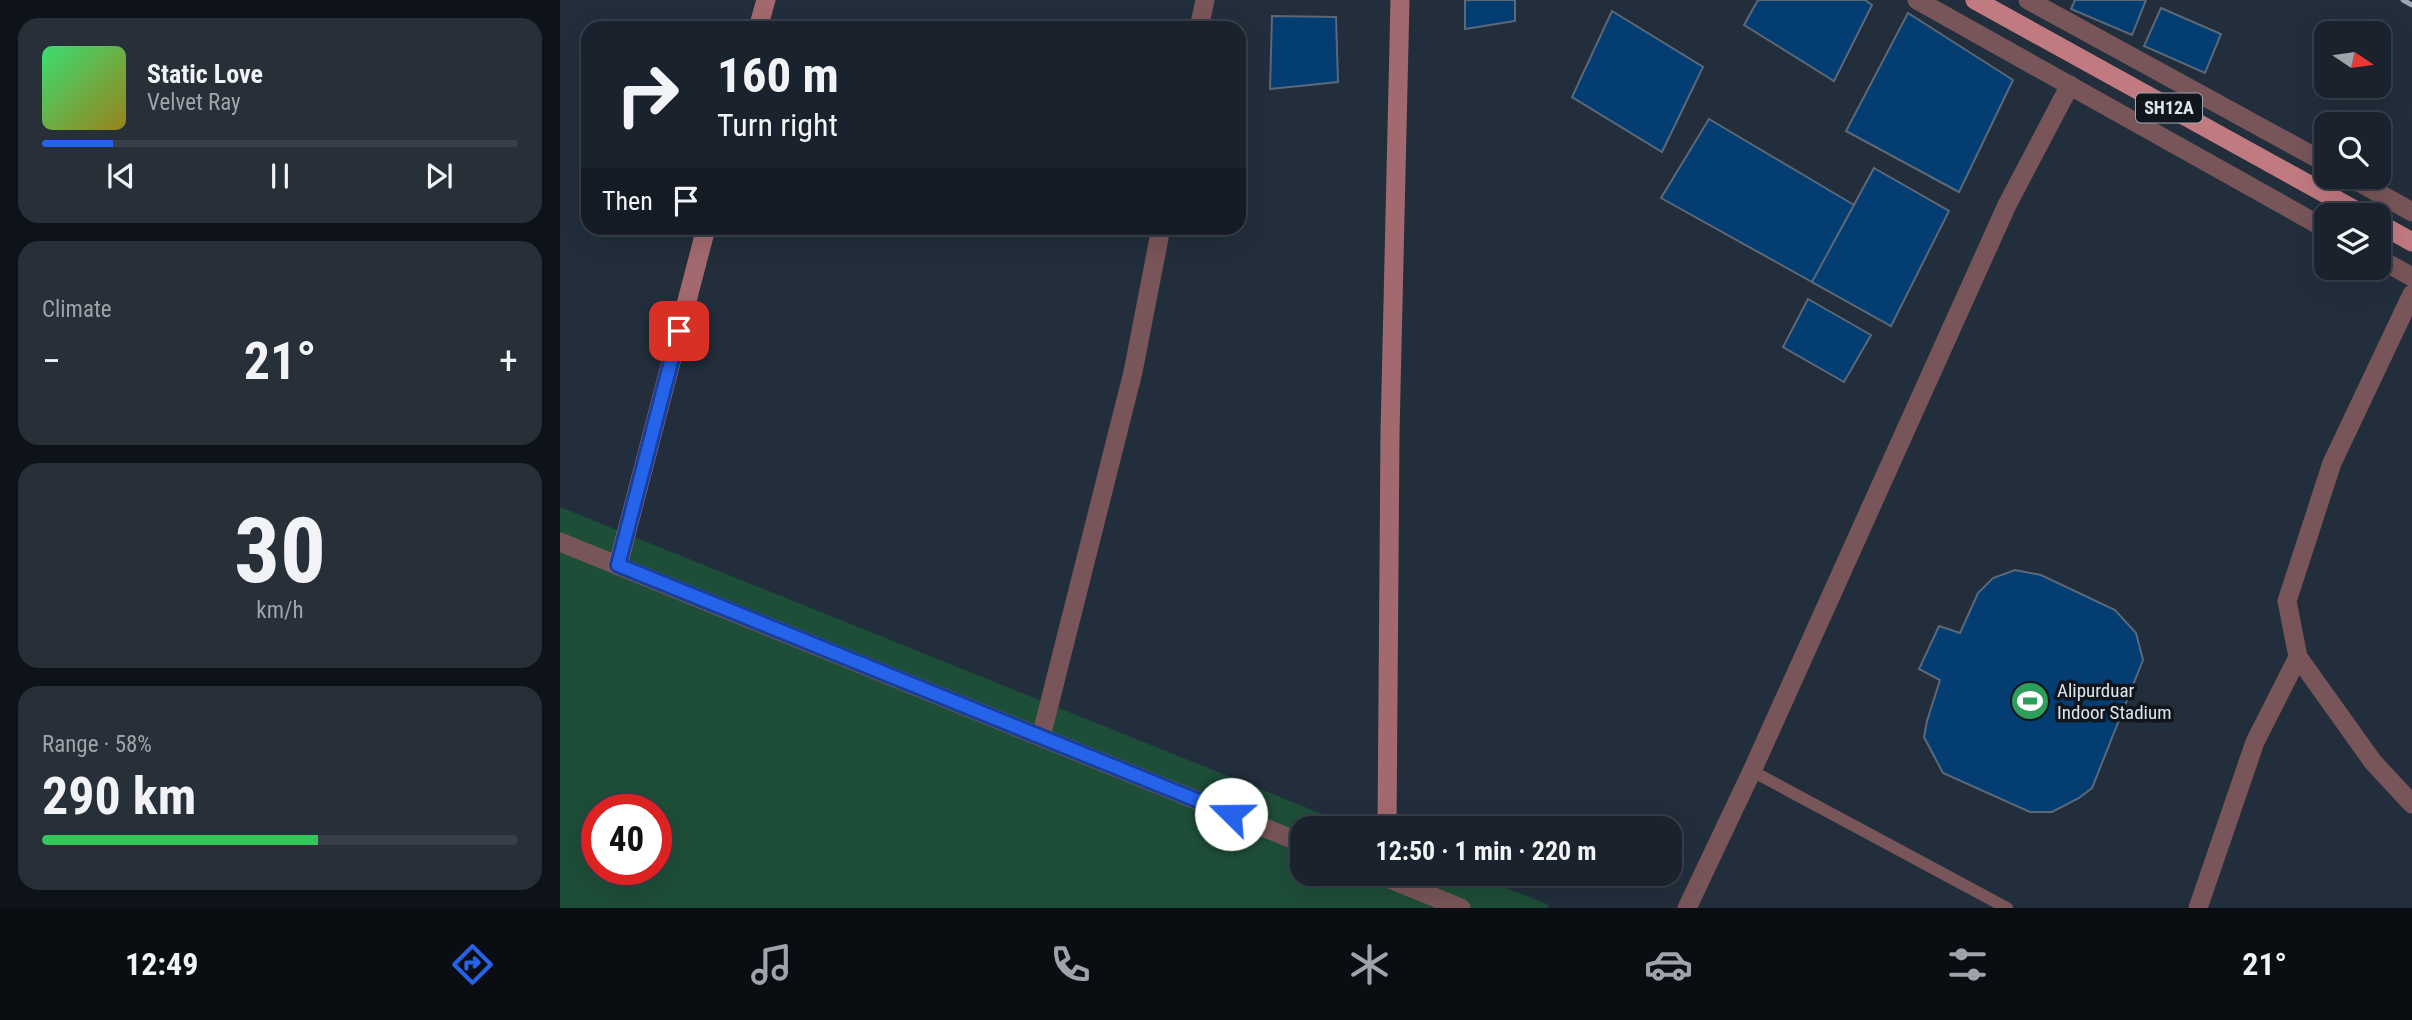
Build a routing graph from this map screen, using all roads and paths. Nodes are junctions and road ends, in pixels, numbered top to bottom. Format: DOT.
graph roads {
  1 [pos="766,0"];
  2 [pos="1205,0"];
  3 [pos="1400,0"];
  4 [pos="1917,0"];
  5 [pos="1975,0"];
  6 [pos="2028,0"];
  7 [pos="760,21"];
  8 [pos="1200,21"];
  9 [pos="2070,85"];
  10 [pos="2314,156"];
  11 [pos="2371,189"];
  12 [pos="2342,203"];
  13 [pos="2412,212"];
  14 [pos="2314,222"];
  15 [pos="2391,230"];
  16 [pos="704,235"];
  17 [pos="1160,235"];
  18 [pos="2412,242"];
  19 [pos="2391,265"];
  20 [pos="2412,277"];
  21 [pos="2412,294"];
  22 [pos="560,542"];
  23 [pos="618,565"];
  24 [pos="2298,657"];
  25 [pos="1041,737"];
  26 [pos="1752,772"];
  27 [pos="2412,804"];
  28 [pos="1387,816"];
  29 [pos="1290,838"];
  30 [pos="1409,886"];
  31 [pos="1461,908"];
  32 [pos="1687,908"];
  33 [pos="2007,908"];
  34 [pos="2198,908"];
  1 -- 7 [label="main road"];
  2 -- 8 [label="street"];
  3 -- 28 [label="main road"];
  4 -- 9 [label="street"];
  5 -- 12 [label="main road, SH12A"];
  6 -- 10 [label="street"];
  9 -- 14 [label="street"];
  9 -- 26 [label="street"];
  11 -- 13 [label="street"];
  15 -- 18 [label="main road, SH12A"];
  16 -- 23 [label="main road"];
  17 -- 25 [label="street"];
  19 -- 20 [label="street"];
  21 -- 24 [label="street"];
  22 -- 23 [label="street"];
  23 -- 25 [label="street"];
  24 -- 27 [label="street"];
  24 -- 34 [label="street"];
  25 -- 29 [label="street"];
  26 -- 32 [label="street"];
  26 -- 33 [label="lane"];
  30 -- 31 [label="street"];
}
